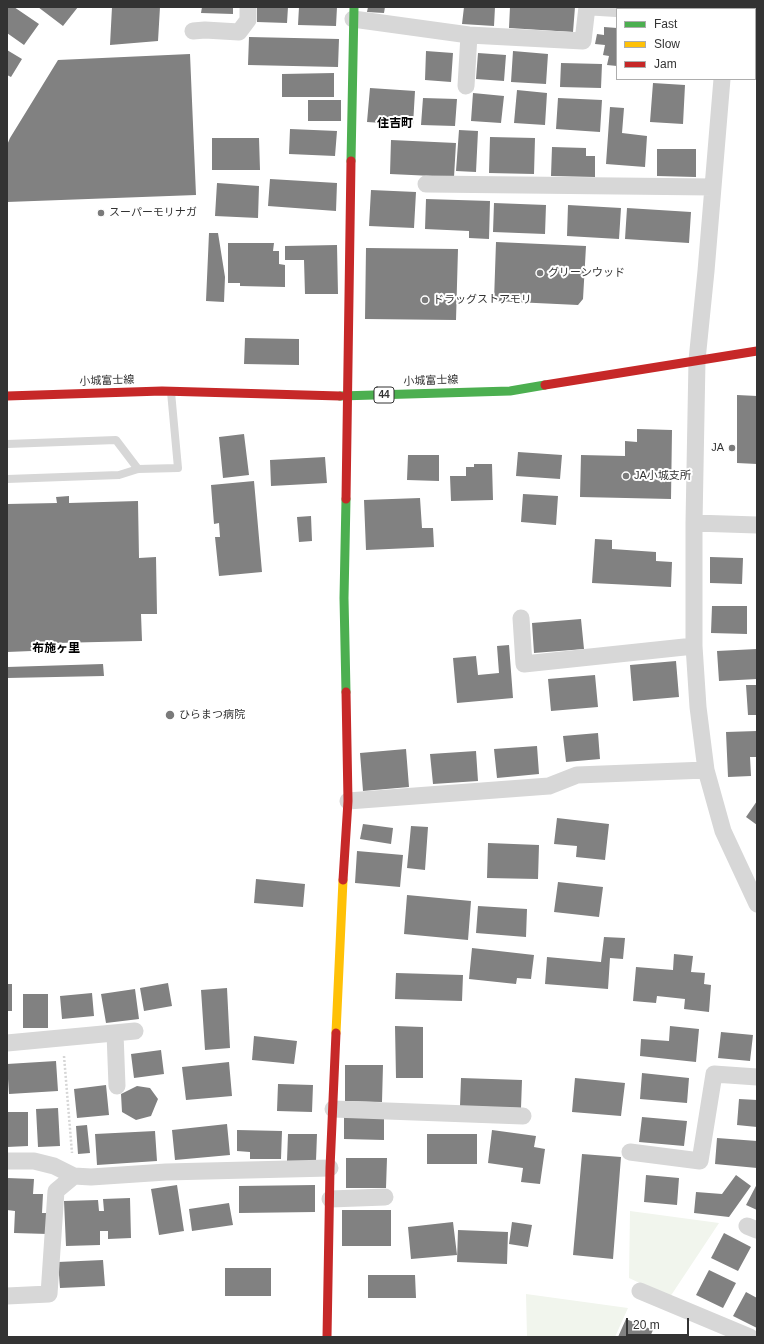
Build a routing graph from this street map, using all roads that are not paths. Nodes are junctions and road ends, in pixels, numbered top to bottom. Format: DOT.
graph roads {
  1 [pos="248,7"];
  2 [pos="587,7"];
  3 [pos="592,7"];
  4 [pos="616,8"];
  5 [pos="353,13"];
  6 [pos="193,31"];
  7 [pos="469,35"];
  8 [pos="722,80"];
  9 [pos="466,86"];
  10 [pos="426,184"];
  11 [pos="713,187"];
  12 [pos="757,351"];
  13 [pos="697,360"];
  14 [pos="171,391"];
  15 [pos="7,396"];
  16 [pos="348,396"];
  17 [pos="7,444"];
  18 [pos="138,470"];
  19 [pos="7,479"];
  20 [pos="694,524"];
  21 [pos="757,525"];
  22 [pos="521,618"];
  23 [pos="694,646"];
  24 [pos="706,770"];
  25 [pos="348,801"];
  26 [pos="757,904"];
  27 [pos="135,1031"];
  28 [pos="115,1033"];
  29 [pos="7,1043"];
  30 [pos="757,1077"];
  31 [pos="117,1086"];
  32 [pos="333,1109"];
  33 [pos="523,1116"];
  34 [pos="630,1152"];
  35 [pos="7,1161"];
  36 [pos="330,1168"];
  37 [pos="74,1176"];
  38 [pos="385,1197"];
  39 [pos="330,1199"];
  40 [pos="640,1291"];
  41 [pos="7,1296"];
  42 [pos="327,1337"];
  43 [pos="750,1337"];
  1 -- 6 [label="street"];
  2 -- 7 [label="street"];
  3 -- 4 [label="street"];
  5 -- 7 [label="street"];
  5 -- 16 [label="street"];
  7 -- 9 [label="street"];
  8 -- 11 [label="street"];
  10 -- 11 [label="street"];
  11 -- 13 [label="street"];
  12 -- 13 [label="street, 小城富士線 / 44"];
  13 -- 16 [label="street, 小城富士線 / 44"];
  13 -- 20 [label="street"];
  14 -- 15 [label="street, 小城富士線 / 44"];
  14 -- 16 [label="street, 小城富士線 / 44"];
  14 -- 18 [label="lane"];
  16 -- 25 [label="street"];
  17 -- 18 [label="lane"];
  18 -- 19 [label="lane"];
  20 -- 21 [label="street"];
  20 -- 23 [label="street"];
  22 -- 23 [label="street"];
  23 -- 24 [label="street"];
  24 -- 25 [label="street"];
  24 -- 26 [label="street"];
  25 -- 32 [label="street"];
  27 -- 28 [label="street"];
  28 -- 29 [label="street"];
  28 -- 31 [label="street"];
  30 -- 34 [label="street"];
  32 -- 33 [label="street"];
  32 -- 36 [label="street"];
  35 -- 37 [label="street"];
  36 -- 37 [label="street"];
  36 -- 39 [label="street"];
  37 -- 41 [label="street"];
  38 -- 39 [label="street"];
  39 -- 42 [label="street"];
  40 -- 43 [label="street"];
}
